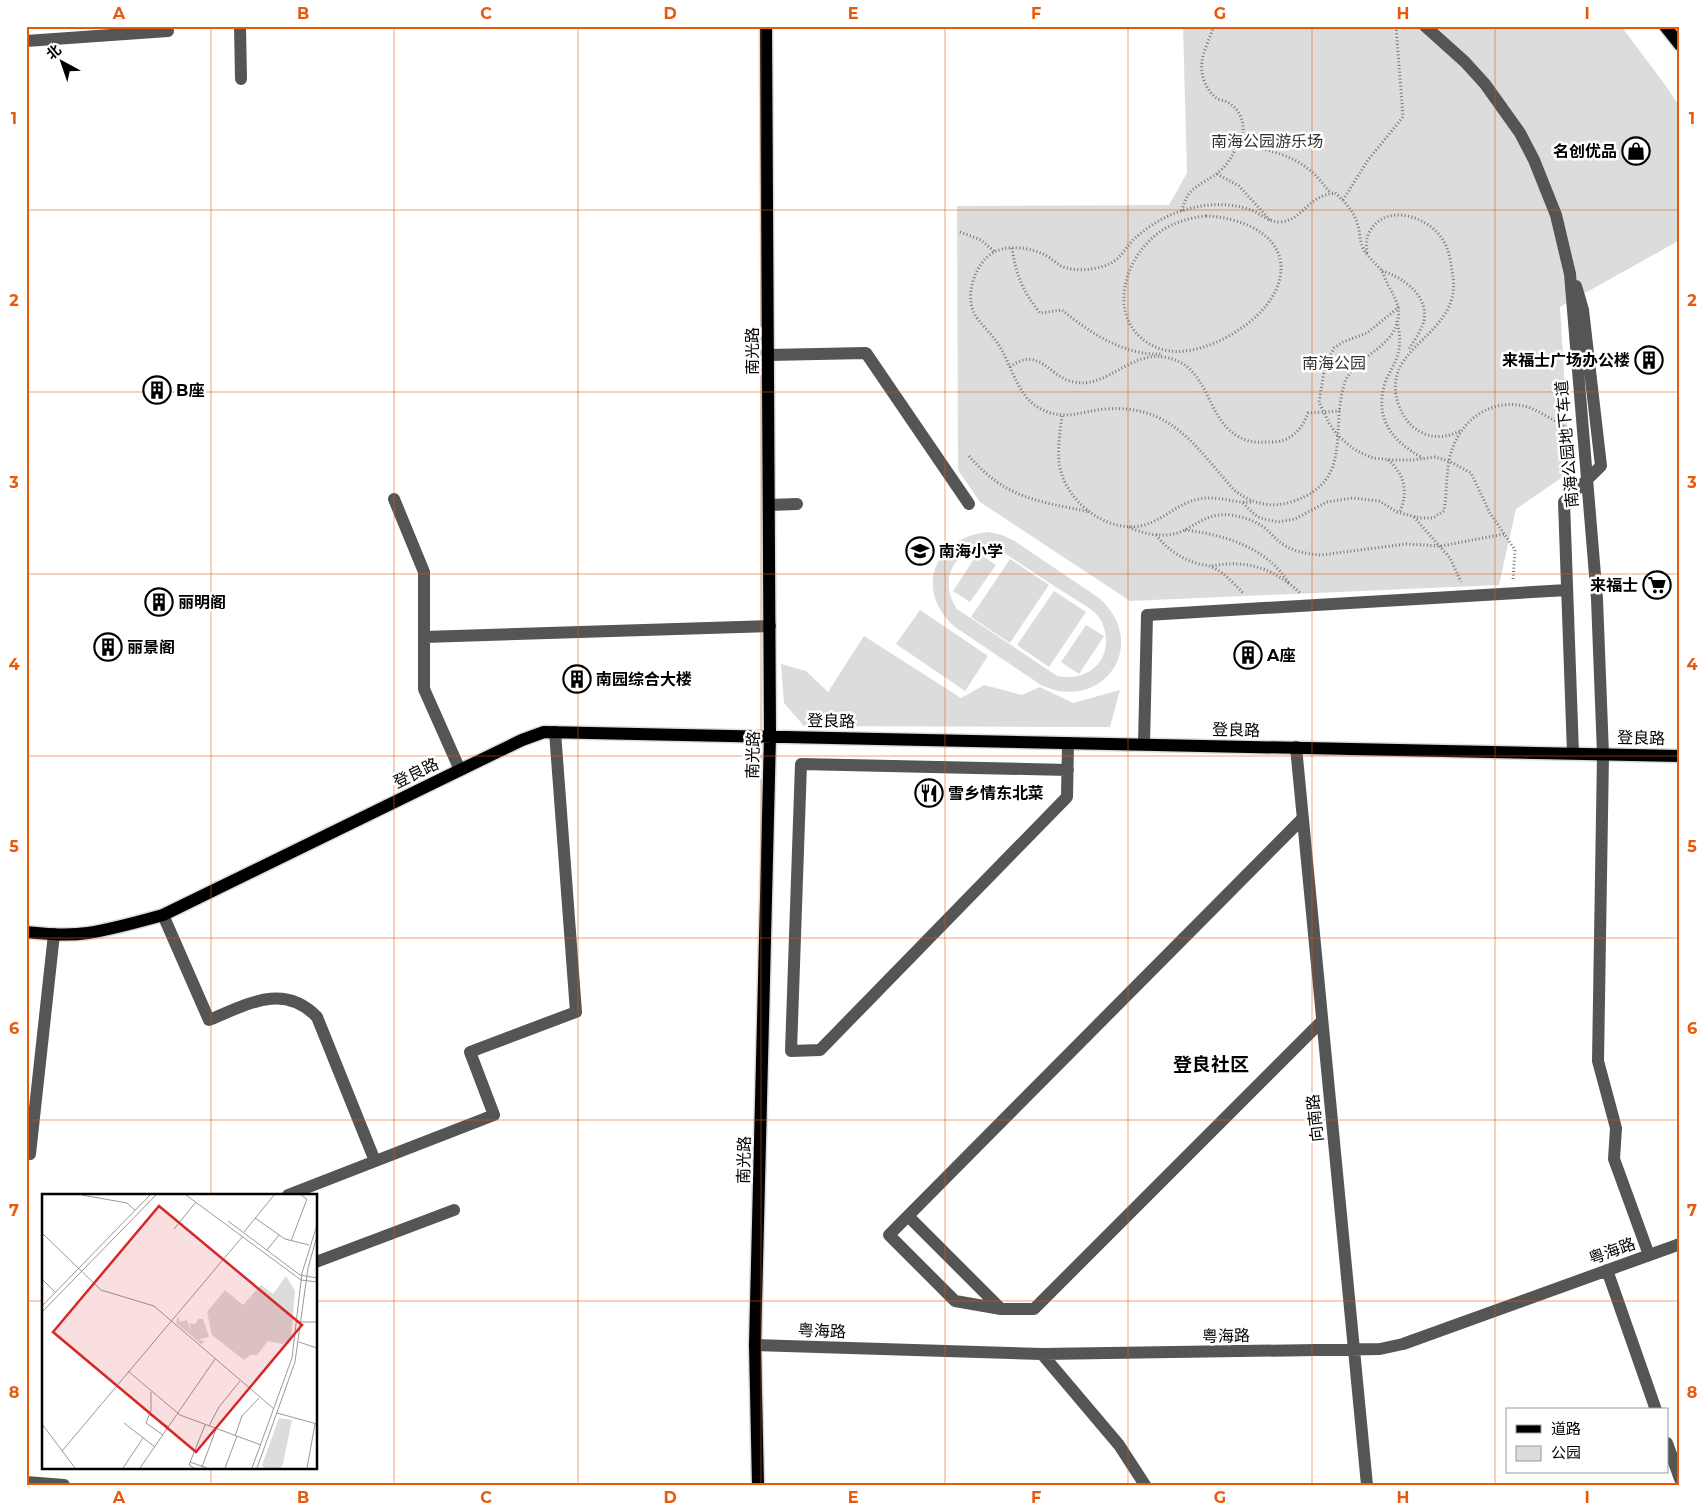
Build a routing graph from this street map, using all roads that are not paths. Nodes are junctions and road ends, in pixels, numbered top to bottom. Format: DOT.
graph roads {
  1 [pos="240,26"];
  2 [pos="766,26"];
  3 [pos="1425,26"];
  4 [pos="1435,26"];
  5 [pos="1666,26"];
  6 [pos="168,31"];
  7 [pos="26,41"];
  8 [pos="1680,45"];
  9 [pos="241,80"];
  10 [pos="1544,184"];
  11 [pos="1565,248"];
  12 [pos="769,356"];
  13 [pos="1587,480"];
  14 [pos="394,499"];
  15 [pos="770,504"];
  16 [pos="798,504"];
  17 [pos="969,504"];
  18 [pos="1567,590"];
  19 [pos="770,626"];
  20 [pos="424,637"];
  21 [pos="555,732"];
  22 [pos="770,736"];
  23 [pos="1068,742"];
  24 [pos="1144,744"];
  25 [pos="1296,747"];
  26 [pos="1573,753"];
  27 [pos="1603,754"];
  28 [pos="1680,756"];
  29 [pos="460,770"];
  30 [pos="1068,770"];
  31 [pos="1302,818"];
  32 [pos="163,915"];
  33 [pos="26,932"];
  34 [pos="54,934"];
  35 [pos="1322,1021"];
  36 [pos="26,1154"];
  37 [pos="375,1161"];
  38 [pos="291,1194"];
  39 [pos="454,1210"];
  40 [pos="908,1216"];
  41 [pos="1680,1244"];
  42 [pos="1649,1255"];
  43 [pos="318,1261"];
  44 [pos="1607,1270"];
  45 [pos="1001,1309"];
  46 [pos="756,1345"];
  47 [pos="1354,1350"];
  48 [pos="1042,1354"];
  49 [pos="1655,1408"];
  50 [pos="1668,1446"];
  51 [pos="1680,1479"];
  52 [pos="26,1482"];
  53 [pos="64,1485"];
  54 [pos="758,1485"];
  55 [pos="1145,1485"];
  56 [pos="1368,1485"];
  1 -- 9 [label="street"];
  2 -- 12 [label="main road, 南光路"];
  3 -- 10 [label="street"];
  4 -- 10 [label="street"];
  5 -- 8 [label="main road"];
  6 -- 7 [label="street"];
  10 -- 11 [label="street"];
  11 -- 13 [label="street, 南海公园地下车道"];
  11 -- 13 [label="street"];
  12 -- 15 [label="main road, 南光路"];
  12 -- 17 [label="street"];
  13 -- 18 [label="street"];
  13 -- 27 [label="street, 南海公园地下车道"];
  14 -- 20 [label="street"];
  15 -- 16 [label="street"];
  15 -- 19 [label="main road, 南光路"];
  18 -- 24 [label="street"];
  18 -- 26 [label="street"];
  19 -- 20 [label="street"];
  19 -- 22 [label="main road, 南光路"];
  20 -- 29 [label="street"];
  21 -- 22 [label="main road, 登良路"];
  21 -- 29 [label="main road, 登良路"];
  21 -- 37 [label="street"];
  22 -- 23 [label="main road, 登良路"];
  22 -- 46 [label="main road, 南光路"];
  23 -- 24 [label="main road, 登良路"];
  23 -- 30 [label="street"];
  24 -- 25 [label="main road, 登良路"];
  25 -- 26 [label="main road, 登良路"];
  25 -- 31 [label="street, 向南路"];
  26 -- 27 [label="main road, 登良路"];
  27 -- 28 [label="main road, 登良路"];
  27 -- 42 [label="street, 南海公园地下车道"];
  29 -- 32 [label="main road, 登良路"];
  30 -- 30 [label="street"];
  31 -- 35 [label="street, 向南路"];
  31 -- 40 [label="street"];
  32 -- 34 [label="main road, 登良路"];
  32 -- 37 [label="street"];
  33 -- 34 [label="main road, 登良路"];
  34 -- 36 [label="street"];
  35 -- 45 [label="street"];
  35 -- 47 [label="street, 向南路"];
  37 -- 38 [label="street"];
  39 -- 43 [label="street"];
  40 -- 45 [label="street"];
  40 -- 45 [label="street"];
  41 -- 42 [label="street, 粤海路"];
  42 -- 44 [label="street, 粤海路"];
  44 -- 47 [label="street, 粤海路"];
  44 -- 49 [label="street"];
  46 -- 48 [label="street, 粤海路"];
  46 -- 54 [label="main road, 南光路"];
  47 -- 48 [label="street, 粤海路"];
  47 -- 56 [label="street, 向南路"];
  48 -- 55 [label="street"];
  50 -- 51 [label="street"];
  52 -- 53 [label="street"];
}
